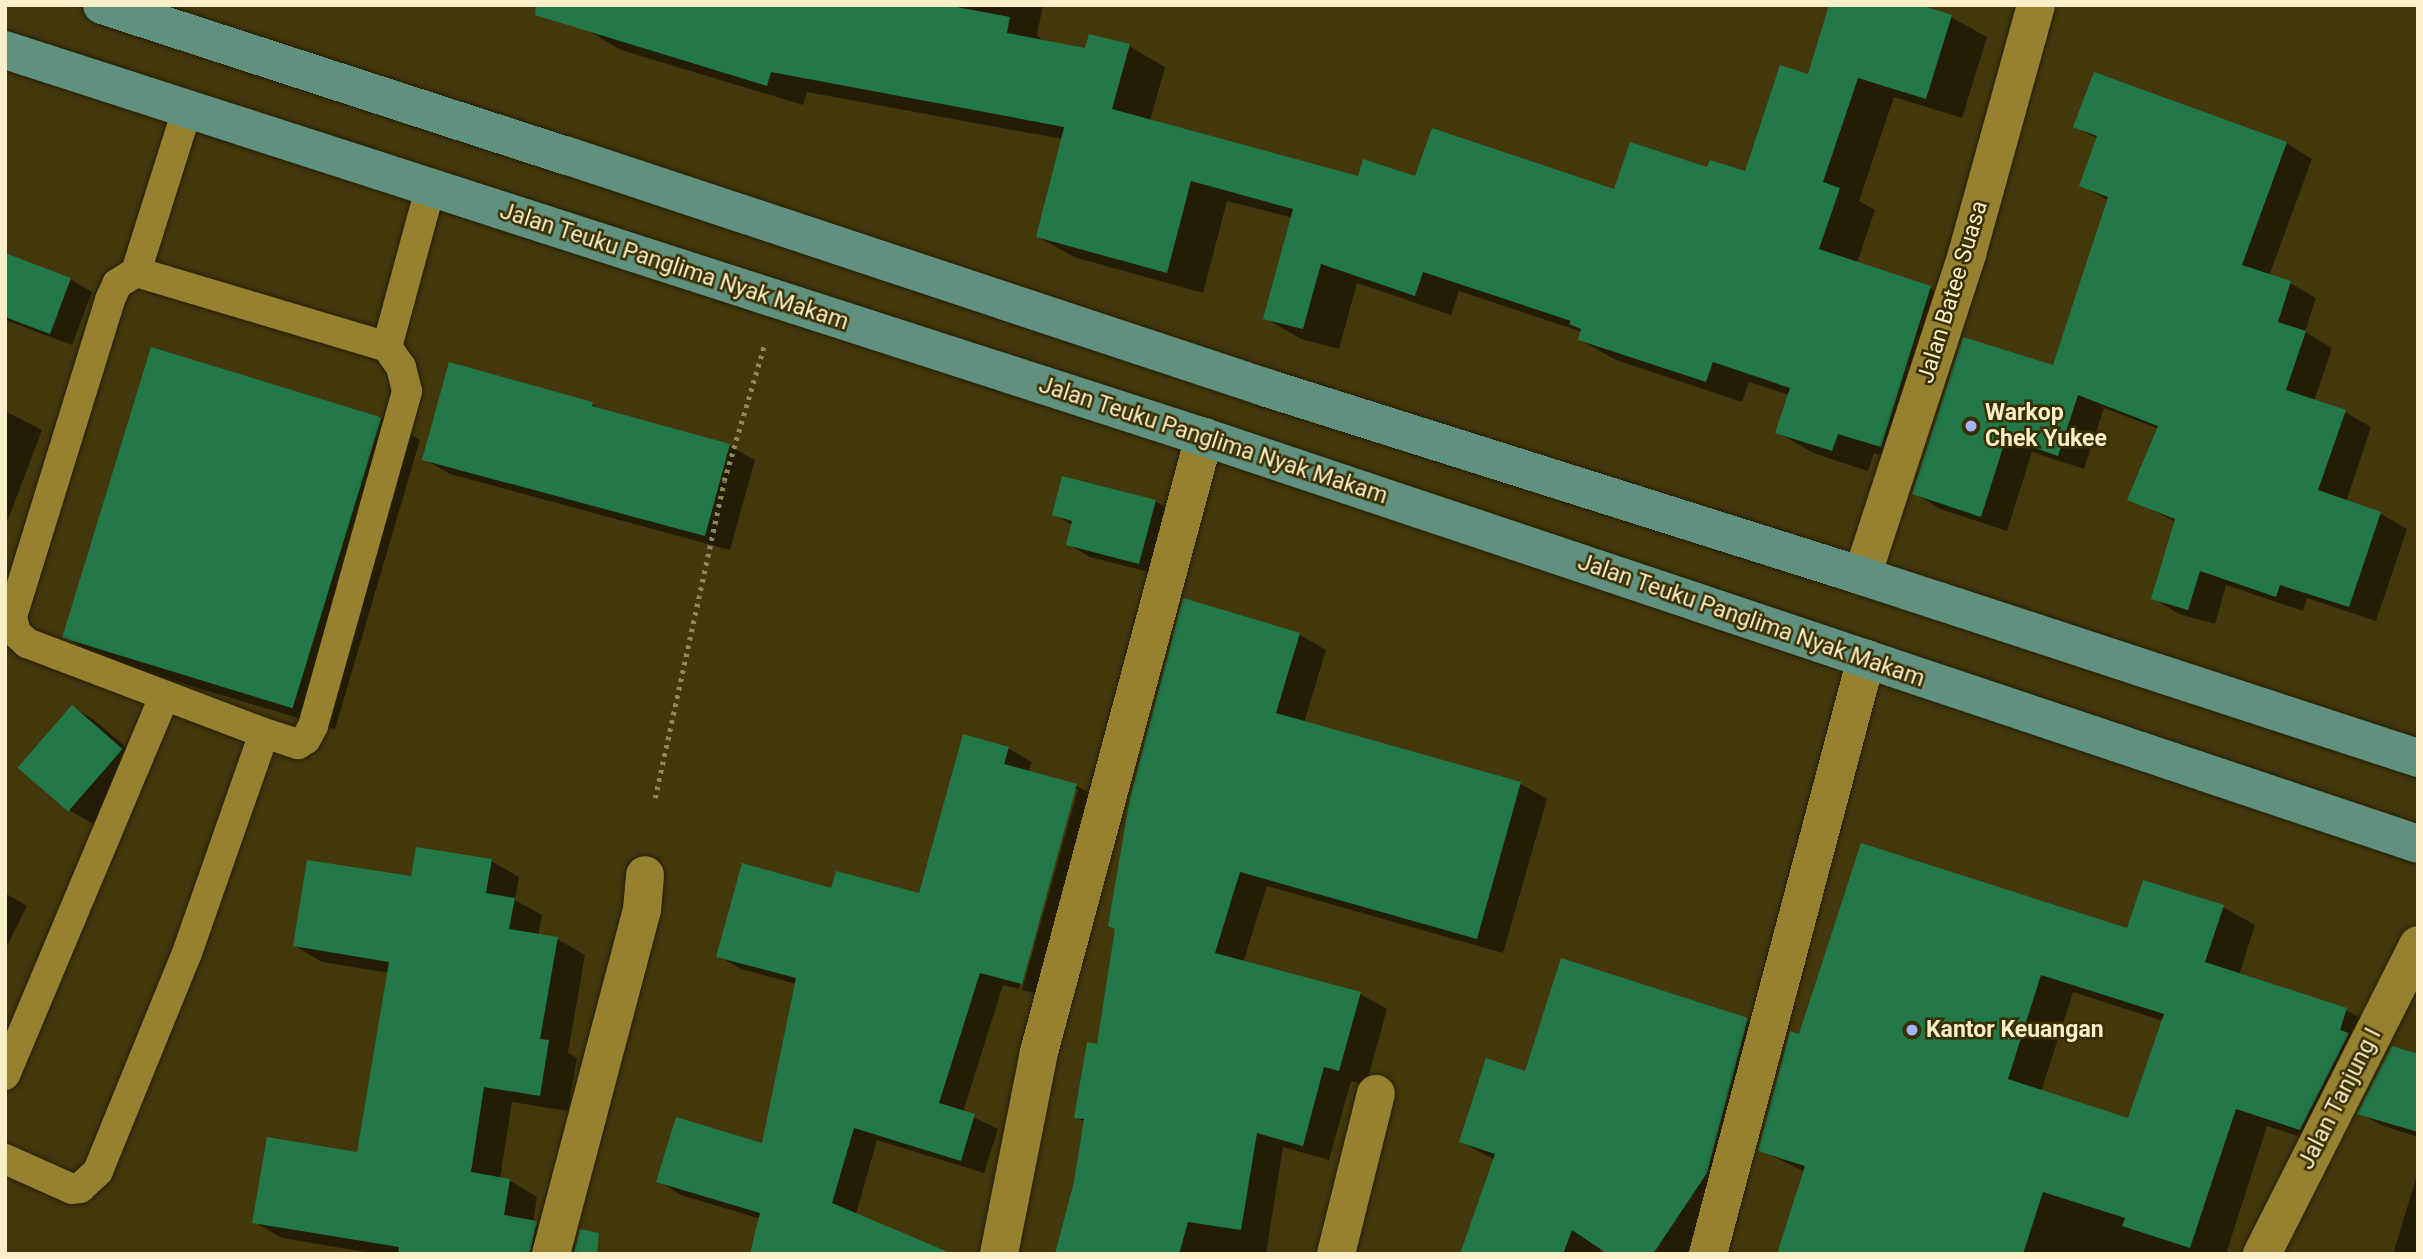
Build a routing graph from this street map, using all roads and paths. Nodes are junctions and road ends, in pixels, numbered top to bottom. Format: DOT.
graph roads {
  1 [pos="102,5"];
  2 [pos="2036,5"];
  3 [pos="5,50"];
  4 [pos="187,110"];
  5 [pos="430,189"];
  6 [pos="136,272"];
  7 [pos="778,301"];
  8 [pos="387,346"];
  9 [pos="1204,436"];
  10 [pos="1862,576"];
  11 [pos="1866,659"];
  12 [pos="164,698"];
  13 [pos="264,733"];
  14 [pos="2418,758"];
  15 [pos="655,798"];
  16 [pos="2418,844"];
  17 [pos="645,875"];
  18 [pos="2418,945"];
  19 [pos="5,1075"];
  20 [pos="1376,1094"];
  21 [pos="5,1159"];
  22 [pos="551,1254"];
  23 [pos="999,1254"];
  24 [pos="1336,1254"];
  25 [pos="1708,1254"];
  26 [pos="2262,1254"];
  1 -- 10 [label="main road"];
  2 -- 10 [label="street, Jalan Batee Suasa"];
  3 -- 4 [label="main road, Jalan Teuku Panglima Nyak Makam"];
  4 -- 5 [label="main road, Jalan Teuku Panglima Nyak Makam"];
  4 -- 6 [label="lane"];
  5 -- 7 [label="main road, Jalan Teuku Panglima Nyak Makam"];
  5 -- 8 [label="lane"];
  6 -- 8 [label="lane"];
  6 -- 12 [label="lane"];
  7 -- 9 [label="main road, Jalan Teuku Panglima Nyak Makam"];
  7 -- 15 [label="path"];
  8 -- 13 [label="lane"];
  9 -- 11 [label="main road, Jalan Teuku Panglima Nyak Makam"];
  9 -- 23 [label="street"];
  10 -- 14 [label="main road"];
  11 -- 16 [label="main road, Jalan Teuku Panglima Nyak Makam"];
  11 -- 25 [label="street"];
  12 -- 13 [label="lane"];
  12 -- 19 [label="lane"];
  13 -- 21 [label="lane"];
  17 -- 22 [label="street"];
  18 -- 26 [label="street, Jalan Tanjung I"];
  20 -- 24 [label="street"];
}
